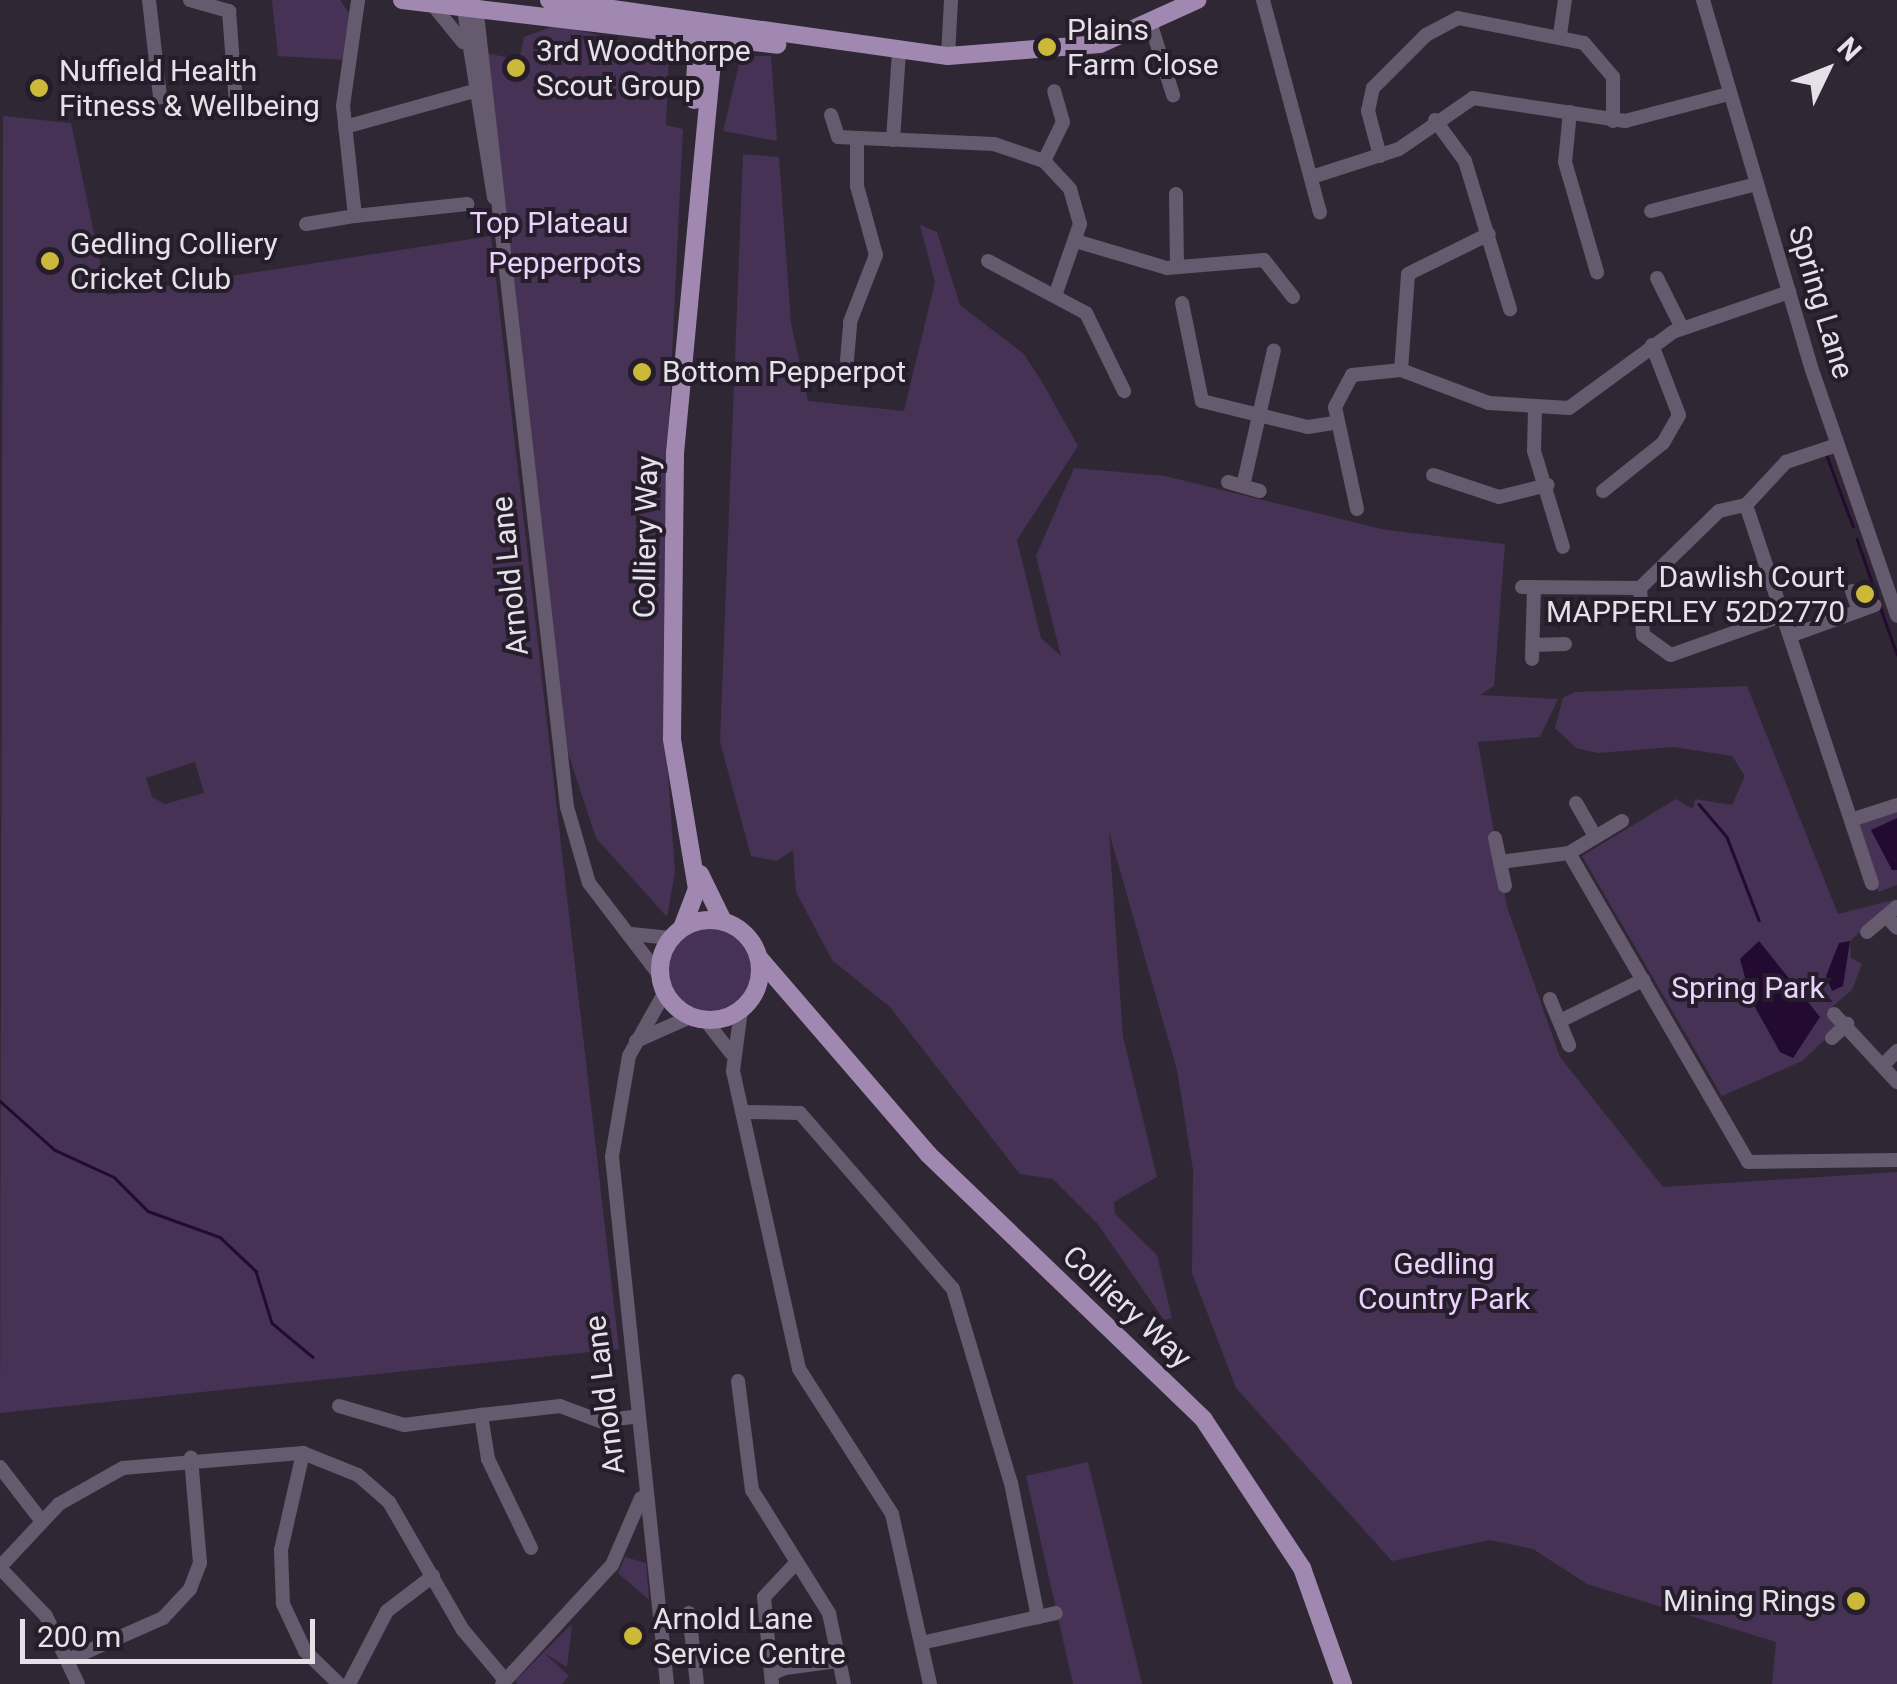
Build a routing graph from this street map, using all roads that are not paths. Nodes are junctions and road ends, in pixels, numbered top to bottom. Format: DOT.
graph roads {
  1 [pos="149,0"];
  2 [pos="190,0"];
  3 [pos="358,0"];
  4 [pos="402,0"];
  5 [pos="549,0"];
  6 [pos="951,0"];
  7 [pos="1198,0"];
  8 [pos="1263,0"];
  9 [pos="1565,0"];
  10 [pos="1703,0"];
  11 [pos="428,2"];
  12 [pos="469,2"];
  13 [pos="229,5"];
  14 [pos="1150,22"];
  15 [pos="706,32"];
  16 [pos="1560,35"];
  17 [pos="899,53"];
  18 [pos="470,56"];
  19 [pos="948,56"];
  20 [pos="474,90"];
  21 [pos="1730,94"];
  22 [pos="1174,95"];
  23 [pos="160,98"];
  24 [pos="1051,102"];
  25 [pos="236,106"];
  26 [pos="1570,112"];
  27 [pos="831,115"];
  28 [pos="1436,120"];
  29 [pos="1613,120"];
  30 [pos="345,127"];
  31 [pos="857,138"];
  32 [pos="893,140"];
  33 [pos="1380,156"];
  34 [pos="1044,160"];
  35 [pos="1318,175"];
  36 [pos="1757,184"];
  37 [pos="1664,189"];
  38 [pos="494,198"];
  39 [pos="1182,203"];
  40 [pos="467,204"];
  41 [pos="1668,206"];
  42 [pos="1320,212"];
  43 [pos="1652,212"];
  44 [pos="355,216"];
  45 [pos="306,224"];
  46 [pos="1490,234"];
  47 [pos="1079,242"];
  48 [pos="997,257"];
  49 [pos="1177,264"];
  50 [pos="1592,266"];
  51 [pos="1666,285"];
  52 [pos="1284,291"];
  53 [pos="1789,292"];
  54 [pos="1056,293"];
  55 [pos="1504,302"];
  56 [pos="1182,303"];
  57 [pos="1682,328"];
  58 [pos="1652,346"];
  59 [pos="1274,350"];
  60 [pos="847,360"];
  61 [pos="1401,370"];
  62 [pos="1124,391"];
  63 [pos="1535,409"];
  64 [pos="1260,416"];
  65 [pos="1338,422"];
  66 [pos="1837,445"];
  67 [pos="1440,483"];
  68 [pos="1606,484"];
  69 [pos="1548,485"];
  70 [pos="1260,490"];
  71 [pos="1746,506"];
  72 [pos="1357,509"];
  73 [pos="1563,547"];
  74 [pos="1640,588"];
  75 [pos="1852,590"];
  76 [pos="1875,606"];
  77 [pos="1860,611"];
  78 [pos="1784,615"];
  79 [pos="1897,616"];
  80 [pos="1790,636"];
  81 [pos="1565,644"];
  82 [pos="1576,803"];
  83 [pos="1897,804"];
  84 [pos="1851,820"];
  85 [pos="1622,821"];
  86 [pos="1595,836"];
  87 [pos="1495,838"];
  88 [pos="1568,853"];
  89 [pos="1500,862"];
  90 [pos="695,864"];
  91 [pos="1872,884"];
  92 [pos="1505,886"];
  93 [pos="1891,912"];
  94 [pos="723,921"];
  95 [pos="1897,928"];
  96 [pos="625,932"];
  97 [pos="1867,932"];
  98 [pos="677,933"];
  99 [pos="759,958"];
  100 [pos="1644,980"];
  101 [pos="662,984"];
  102 [pos="1550,999"];
  103 [pos="745,1007"];
  104 [pos="1834,1014"];
  105 [pos="806,1017"];
  106 [pos="698,1019"];
  107 [pos="1560,1022"];
  108 [pos="1847,1024"];
  109 [pos="1832,1038"];
  110 [pos="636,1042"];
  111 [pos="1569,1045"];
  112 [pos="732,1053"];
  113 [pos="1891,1057"];
  114 [pos="1897,1082"];
  115 [pos="743,1112"];
  116 [pos="1897,1160"];
  117 [pos="738,1381"];
  118 [pos="339,1406"];
  119 [pos="481,1415"];
  120 [pos="636,1418"];
  121 [pos="302,1453"];
  122 [pos="191,1457"];
  123 [pos="0,1467"];
  124 [pos="644,1487"];
  125 [pos="40,1519"];
  126 [pos="531,1548"];
  127 [pos="623,1548"];
  128 [pos="652,1552"];
  129 [pos="797,1562"];
  130 [pos="0,1567"];
  131 [pos="433,1576"];
  132 [pos="1056,1612"];
  133 [pos="689,1613"];
  134 [pos="1038,1616"];
  135 [pos="690,1633"];
  136 [pos="661,1636"];
  137 [pos="922,1643"];
  138 [pos="70,1659"];
  139 [pos="838,1661"];
  140 [pos="771,1679"];
  141 [pos="504,1682"];
  142 [pos="78,1684"];
  143 [pos="339,1684"];
  144 [pos="349,1684"];
  145 [pos="666,1684"];
  146 [pos="697,1684"];
  147 [pos="844,1684"];
  148 [pos="930,1684"];
  149 [pos="1344,1684"];
  1 -- 23 [label="street"];
  2 -- 13 [label="street"];
  3 -- 30 [label="street"];
  4 -- 11 [label="main road"];
  5 -- 15 [label="main road"];
  6 -- 19 [label="street"];
  7 -- 14 [label="main road"];
  8 -- 42 [label="street"];
  9 -- 16 [label="street"];
  10 -- 21 [label="street, Spring Lane"];
  11 -- 12 [label="main road"];
  11 -- 18 [label="street"];
  12 -- 15 [label="main road"];
  12 -- 18 [label="street, Arnold Lane"];
  12 -- 38 [label="street, Arnold Lane"];
  13 -- 25 [label="street"];
  14 -- 19 [label="main road"];
  14 -- 22 [label="street"];
  15 -- 17 [label="main road"];
  15 -- 90 [label="main road, Colliery Way"];
  16 -- 29 [label="street"];
  16 -- 33 [label="street"];
  17 -- 19 [label="main road"];
  17 -- 32 [label="street"];
  18 -- 20 [label="street, Arnold Lane"];
  20 -- 30 [label="street"];
  20 -- 38 [label="street, Arnold Lane"];
  21 -- 29 [label="street"];
  21 -- 36 [label="street, Spring Lane"];
  24 -- 34 [label="street"];
  26 -- 28 [label="street"];
  26 -- 29 [label="street"];
  26 -- 50 [label="street"];
  27 -- 31 [label="street"];
  28 -- 33 [label="street"];
  28 -- 46 [label="street"];
  30 -- 44 [label="street"];
  31 -- 32 [label="street"];
  31 -- 60 [label="street"];
  32 -- 34 [label="street"];
  33 -- 35 [label="street"];
  34 -- 47 [label="street"];
  36 -- 41 [label="street"];
  36 -- 53 [label="street, Spring Lane"];
  37 -- 41 [label="street"];
  38 -- 96 [label="street, Arnold Lane"];
  39 -- 49 [label="street"];
  40 -- 44 [label="street"];
  41 -- 43 [label="street"];
  44 -- 45 [label="street"];
  46 -- 55 [label="street"];
  46 -- 61 [label="street"];
  47 -- 49 [label="street"];
  47 -- 54 [label="street"];
  48 -- 54 [label="street"];
  49 -- 52 [label="street"];
  51 -- 57 [label="street"];
  53 -- 57 [label="street"];
  53 -- 66 [label="street, Spring Lane"];
  54 -- 62 [label="street"];
  56 -- 64 [label="street"];
  57 -- 58 [label="street"];
  58 -- 63 [label="street"];
  58 -- 68 [label="street"];
  59 -- 64 [label="street"];
  61 -- 63 [label="street"];
  61 -- 65 [label="street"];
  63 -- 69 [label="street"];
  64 -- 65 [label="street"];
  64 -- 70 [label="street"];
  65 -- 72 [label="street"];
  66 -- 71 [label="street"];
  66 -- 79 [label="street, Spring Lane"];
  67 -- 69 [label="street"];
  69 -- 73 [label="street"];
  71 -- 74 [label="street"];
  71 -- 78 [label="street"];
  74 -- 78 [label="street"];
  74 -- 81 [label="street"];
  75 -- 77 [label="street"];
  76 -- 77 [label="street"];
  77 -- 80 [label="street"];
  78 -- 80 [label="street"];
  80 -- 84 [label="street"];
  82 -- 86 [label="street"];
  83 -- 84 [label="street"];
  84 -- 91 [label="street"];
  85 -- 86 [label="street"];
  86 -- 88 [label="street"];
  87 -- 89 [label="street"];
  88 -- 89 [label="street"];
  88 -- 100 [label="street"];
  89 -- 92 [label="street"];
  90 -- 94 [label="main road, Colliery Way"];
  90 -- 98 [label="main road, Colliery Way"];
  93 -- 95 [label="street"];
  93 -- 97 [label="street"];
  94 -- 98 [label="main road"];
  94 -- 99 [label="main road"];
  96 -- 98 [label="street"];
  96 -- 101 [label="street, Arnold Lane"];
  98 -- 101 [label="main road"];
  99 -- 103 [label="main road"];
  99 -- 105 [label="main road, Colliery Way"];
  100 -- 107 [label="street"];
  100 -- 116 [label="street"];
  101 -- 106 [label="main road"];
  101 -- 110 [label="street, Arnold Lane"];
  102 -- 107 [label="street"];
  103 -- 105 [label="main road, Colliery Way"];
  103 -- 106 [label="main road"];
  103 -- 112 [label="street"];
  104 -- 108 [label="street"];
  105 -- 149 [label="main road, Colliery Way"];
  106 -- 110 [label="street"];
  106 -- 112 [label="street"];
  107 -- 111 [label="street"];
  108 -- 109 [label="street"];
  108 -- 113 [label="street"];
  110 -- 120 [label="street, Arnold Lane"];
  112 -- 115 [label="street"];
  113 -- 114 [label="street"];
  115 -- 134 [label="street"];
  115 -- 137 [label="street"];
  117 -- 129 [label="street"];
  118 -- 119 [label="street"];
  119 -- 120 [label="street"];
  119 -- 126 [label="street"];
  120 -- 124 [label="street, Arnold Lane"];
  121 -- 122 [label="street"];
  121 -- 131 [label="street"];
  121 -- 143 [label="street"];
  122 -- 125 [label="street"];
  122 -- 138 [label="street"];
  123 -- 125 [label="street"];
  124 -- 127 [label="street"];
  124 -- 128 [label="street, Arnold Lane"];
  125 -- 130 [label="street"];
  127 -- 128 [label="street"];
  127 -- 141 [label="street"];
  128 -- 136 [label="street, Arnold Lane"];
  129 -- 139 [label="street"];
  129 -- 140 [label="street"];
  130 -- 138 [label="street"];
  131 -- 141 [label="street"];
  131 -- 144 [label="street"];
  132 -- 134 [label="street"];
  133 -- 135 [label="street"];
  134 -- 137 [label="street"];
  135 -- 136 [label="street"];
  135 -- 146 [label="street"];
  136 -- 145 [label="street, Arnold Lane"];
  137 -- 148 [label="street"];
  138 -- 142 [label="street"];
  139 -- 140 [label="street"];
  139 -- 147 [label="street"];
}
